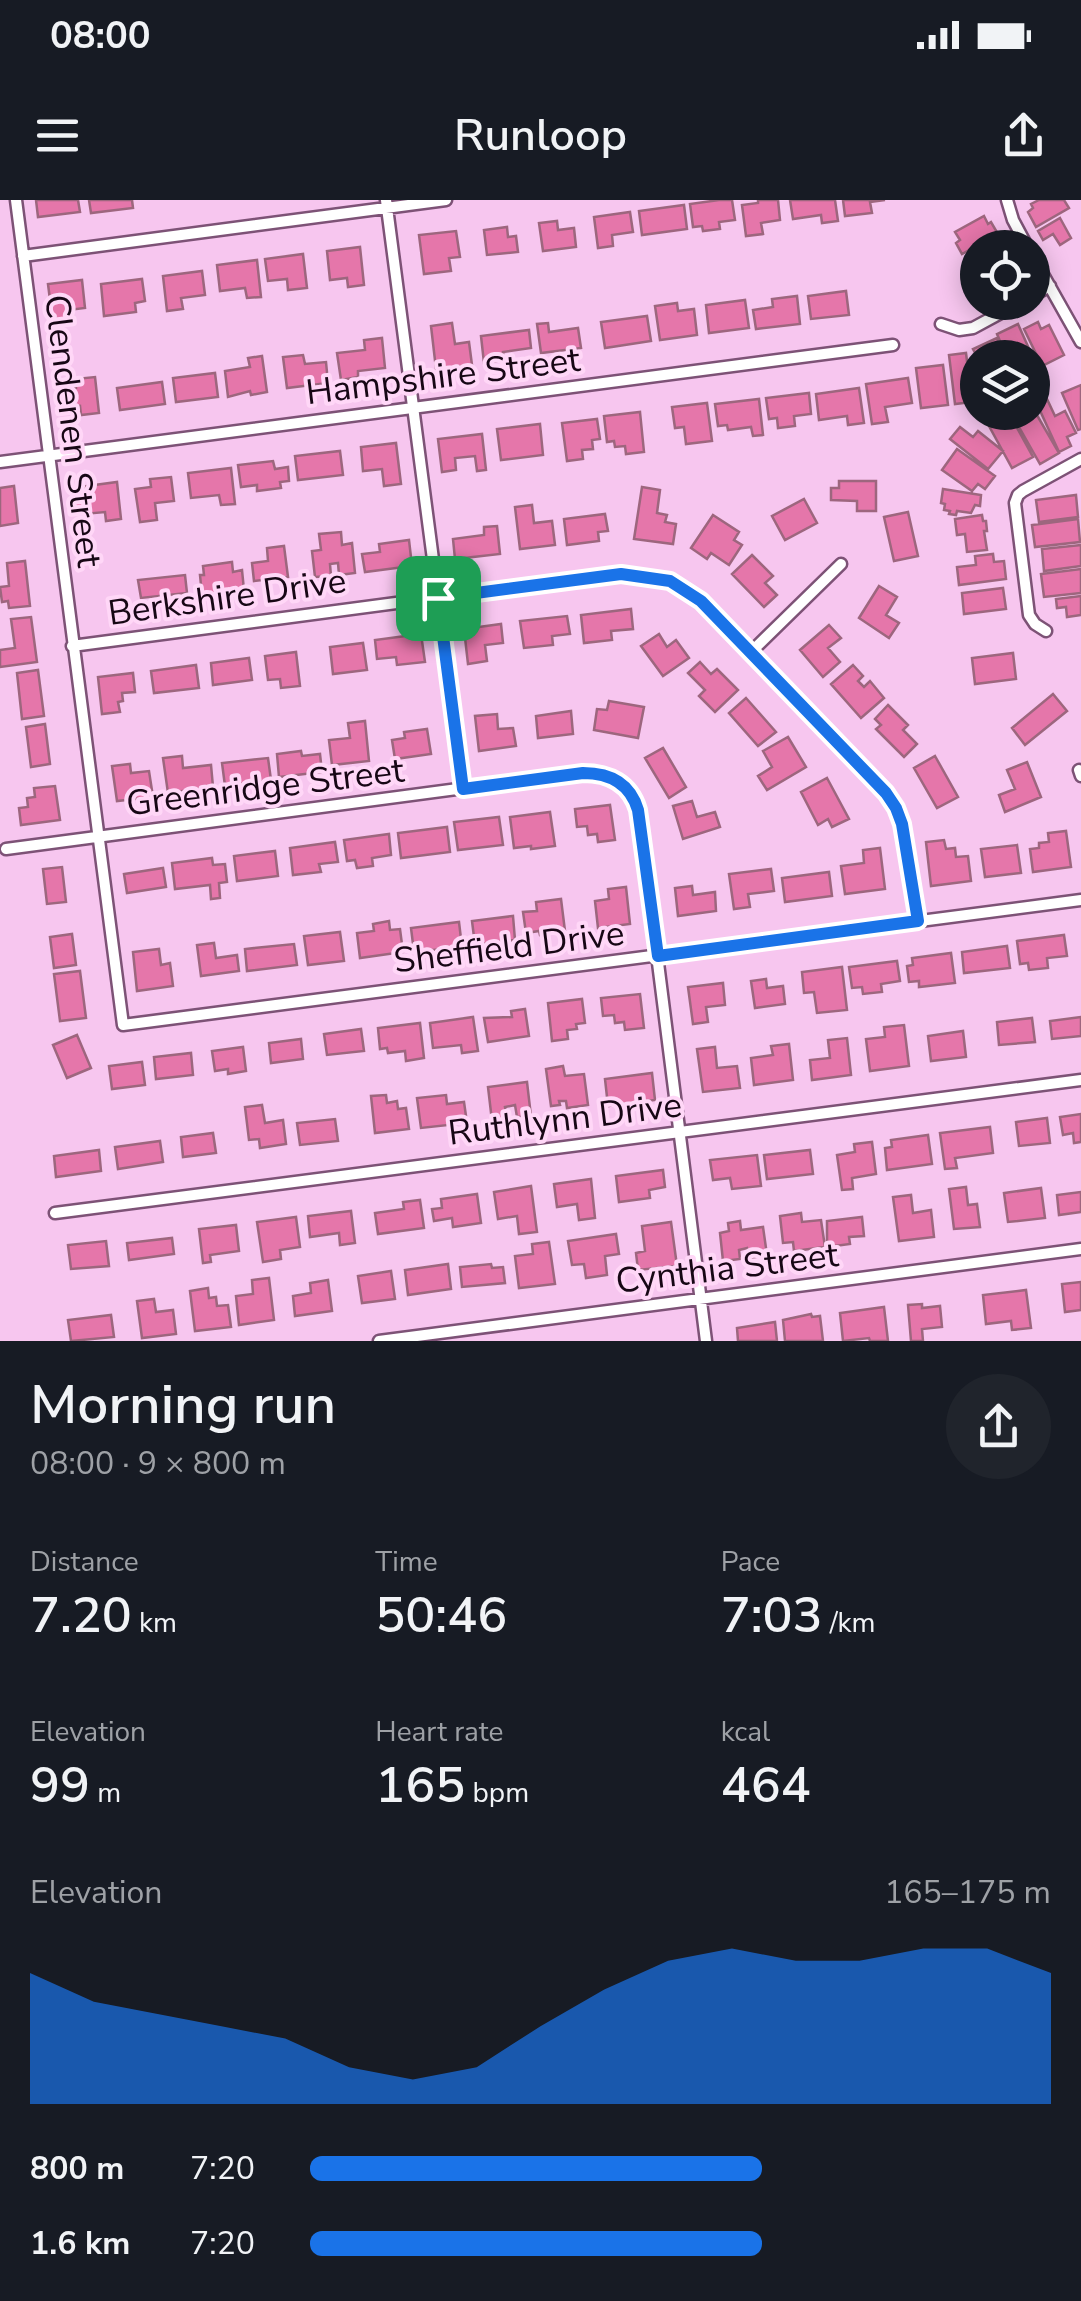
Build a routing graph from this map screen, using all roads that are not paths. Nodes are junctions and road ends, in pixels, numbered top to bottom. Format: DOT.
graph roads {
  1 [pos="16,200"];
  2 [pos="446,200"];
  3 [pos="1007,200"];
  4 [pos="387,204"];
  5 [pos="1018,230"];
  6 [pos="23,256"];
  7 [pos="1050,286"];
  8 [pos="989,320"];
  9 [pos="941,324"];
  10 [pos="1081,342"];
  11 [pos="893,345"];
  12 [pos="413,408"];
  13 [pos="49,456"];
  14 [pos="1081,459"];
  15 [pos="0,462"];
  16 [pos="841,564"];
  17 [pos="438,598"];
  18 [pos="1046,631"];
  19 [pos="72,646"];
  20 [pos="750,653"];
  21 [pos="463,789"];
  22 [pos="97,837"];
  23 [pos="6,849"];
  24 [pos="1081,900"];
  25 [pos="918,921"];
  26 [pos="658,956"];
  27 [pos="123,1025"];
  28 [pos="1081,1080"];
  29 [pos="681,1131"];
  30 [pos="55,1213"];
  31 [pos="1081,1250"];
  32 [pos="701,1299"];
  33 [pos="379,1341"];
  34 [pos="706,1341"];
  1 -- 6 [label="street, Clendenen Street"];
  2 -- 4 [label="street"];
  3 -- 5 [label="street"];
  4 -- 6 [label="street"];
  4 -- 12 [label="street"];
  6 -- 13 [label="street, Clendenen Street"];
  7 -- 10 [label="street"];
  8 -- 9 [label="street"];
  11 -- 12 [label="street, Hampshire Street"];
  12 -- 13 [label="street, Hampshire Street"];
  12 -- 17 [label="street"];
  13 -- 15 [label="street, Hampshire Street"];
  13 -- 19 [label="street, Clendenen Street"];
  14 -- 18 [label="street"];
  16 -- 20 [label="street"];
  17 -- 19 [label="street, Berkshire Drive"];
  17 -- 20 [label="street, Berkshire Drive"];
  17 -- 21 [label="street"];
  19 -- 22 [label="street, Clendenen Street"];
  20 -- 25 [label="street, Berkshire Drive"];
  21 -- 22 [label="street, Greenridge Street"];
  21 -- 26 [label="street, Greenridge Street"];
  22 -- 23 [label="street, Greenridge Street"];
  22 -- 27 [label="street, Clendenen Street"];
  24 -- 25 [label="street, Sheffield Drive"];
  25 -- 26 [label="street, Sheffield Drive"];
  26 -- 27 [label="street, Sheffield Drive"];
  26 -- 29 [label="street, Greenridge Street"];
  28 -- 29 [label="street, Ruthlynn Drive"];
  29 -- 30 [label="street, Ruthlynn Drive"];
  29 -- 32 [label="street, Greenridge Street"];
  31 -- 32 [label="street, Cynthia Street"];
  32 -- 33 [label="street, Cynthia Street"];
  32 -- 34 [label="street, Greenridge Street"];
}
